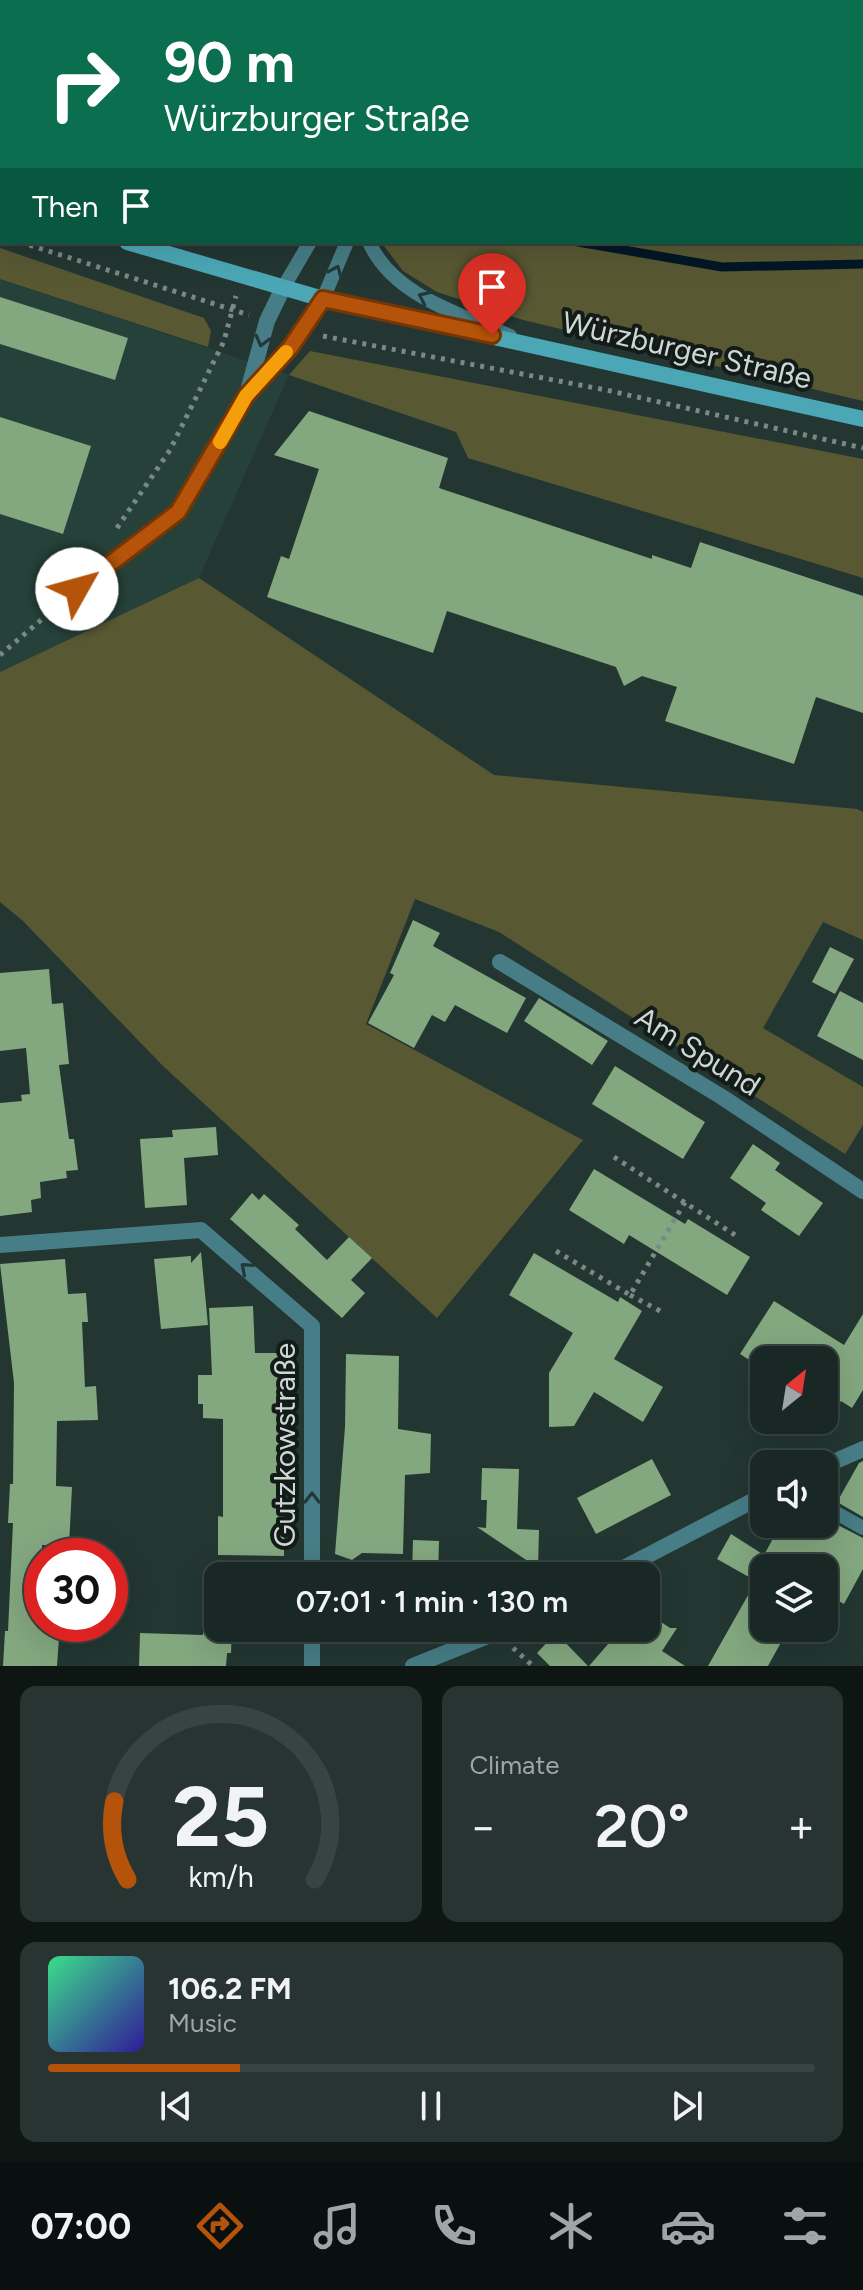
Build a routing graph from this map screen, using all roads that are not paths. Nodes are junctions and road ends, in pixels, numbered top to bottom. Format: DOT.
graph roads {
  1 [pos="134,244"];
  2 [pos="309,244"];
  3 [pos="346,244"];
  4 [pos="370,244"];
  5 [pos="283,288"];
  6 [pos="323,299"];
  7 [pos="521,341"];
  8 [pos="246,396"];
  9 [pos="863,419"];
  10 [pos="77,589"];
  11 [pos="500,962"];
  12 [pos="863,1191"];
  13 [pos="0,1245"];
  14 [pos="863,1449"];
  15 [pos="838,1460"];
  16 [pos="750,1502"];
  17 [pos="838,1514"];
  18 [pos="863,1528"];
  19 [pos="312,1562"];
  20 [pos="635,1562"];
  21 [pos="312,1642"];
  22 [pos="473,1642"];
  23 [pos="312,1666"];
  24 [pos="413,1666"];
  1 -- 5 [label="main road, Würzburger Straße"];
  2 -- 5 [label="lane"];
  6 -- 3 [label="lane, one-way"];
  7 -- 4 [label="lane, one-way"];
  5 -- 6 [label="main road, Würzburger Straße"];
  5 -- 8 [label="street, one-way"];
  6 -- 7 [label="main road, Würzburger Straße"];
  6 -- 8 [label="street"];
  7 -- 9 [label="main road, Würzburger Straße"];
  8 -- 10 [label="street"];
  11 -- 12 [label="street, Am Spund"];
  19 -- 13 [label="street, Gutzkowstraße, one-way"];
  14 -- 15 [label="street"];
  16 -- 20 [label="street"];
  17 -- 18 [label="lane"];
  21 -- 23 [label="street"];
  22 -- 24 [label="street"];
}
